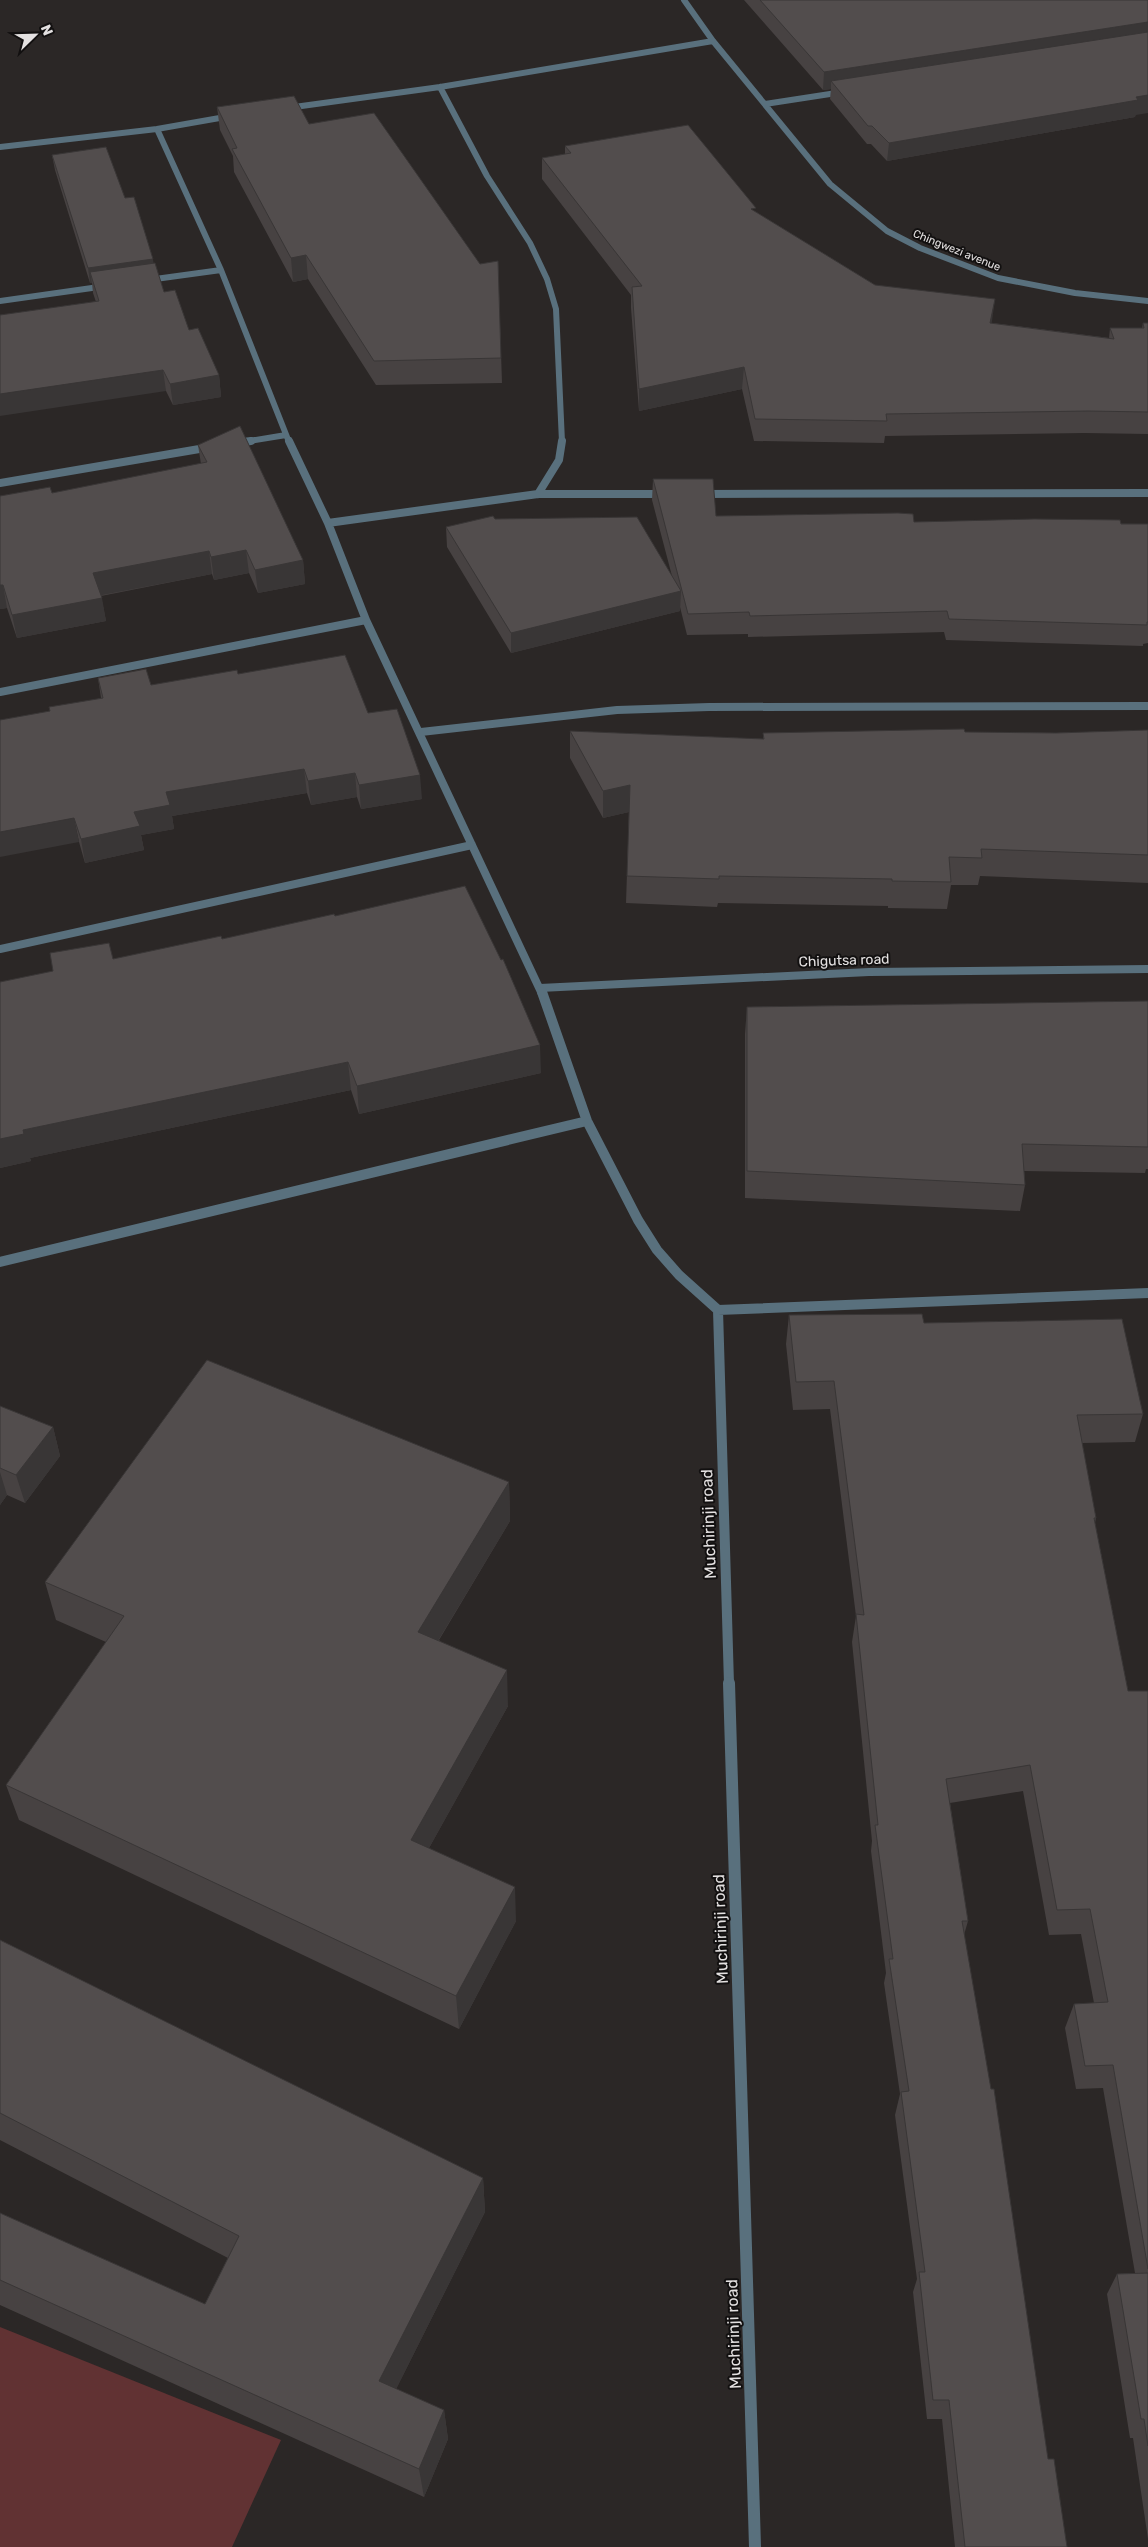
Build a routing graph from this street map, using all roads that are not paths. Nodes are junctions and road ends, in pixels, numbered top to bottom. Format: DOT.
graph roads {
  1 [pos="684,0"];
  2 [pos="713,41"];
  3 [pos="440,87"];
  4 [pos="854,90"];
  5 [pos="765,104"];
  6 [pos="275,110"];
  7 [pos="237,115"];
  8 [pos="157,129"];
  9 [pos="0,147"];
  10 [pos="221,270"];
  11 [pos="144,281"];
  12 [pos="115,285"];
  13 [pos="0,301"];
  14 [pos="1148,301"];
  15 [pos="286,435"];
  16 [pos="228,444"];
  17 [pos="219,446"];
  18 [pos="0,482"];
  19 [pos="1148,493"];
  20 [pos="538,494"];
  21 [pos="676,494"];
  22 [pos="695,494"];
  23 [pos="328,523"];
  24 [pos="366,620"];
  25 [pos="0,692"];
  26 [pos="1148,706"];
  27 [pos="421,732"];
  28 [pos="472,845"];
  29 [pos="0,949"];
  30 [pos="1148,969"];
  31 [pos="540,988"];
  32 [pos="587,1121"];
  33 [pos="0,1262"];
  34 [pos="1148,1293"];
  35 [pos="718,1310"];
  36 [pos="755,2547"];
  1 -- 2 [label="street, Chingwezi avenue"];
  2 -- 3 [label="street"];
  2 -- 5 [label="street, Chingwezi avenue"];
  3 -- 6 [label="street"];
  3 -- 20 [label="street"];
  4 -- 5 [label="street"];
  5 -- 14 [label="street, Chingwezi avenue"];
  7 -- 8 [label="street"];
  8 -- 9 [label="street"];
  8 -- 10 [label="street"];
  10 -- 11 [label="street"];
  10 -- 15 [label="street"];
  12 -- 13 [label="street"];
  15 -- 16 [label="street"];
  15 -- 23 [label="street"];
  17 -- 18 [label="street"];
  19 -- 22 [label="street"];
  20 -- 21 [label="street"];
  20 -- 23 [label="street"];
  23 -- 24 [label="street"];
  24 -- 25 [label="street"];
  24 -- 27 [label="street"];
  26 -- 27 [label="street"];
  27 -- 28 [label="street"];
  28 -- 29 [label="street"];
  28 -- 31 [label="street"];
  30 -- 31 [label="street, Chigutsa road"];
  31 -- 32 [label="street"];
  32 -- 33 [label="street"];
  32 -- 35 [label="street"];
  34 -- 35 [label="street"];
  35 -- 36 [label="street, Muchirinji road"];
}
